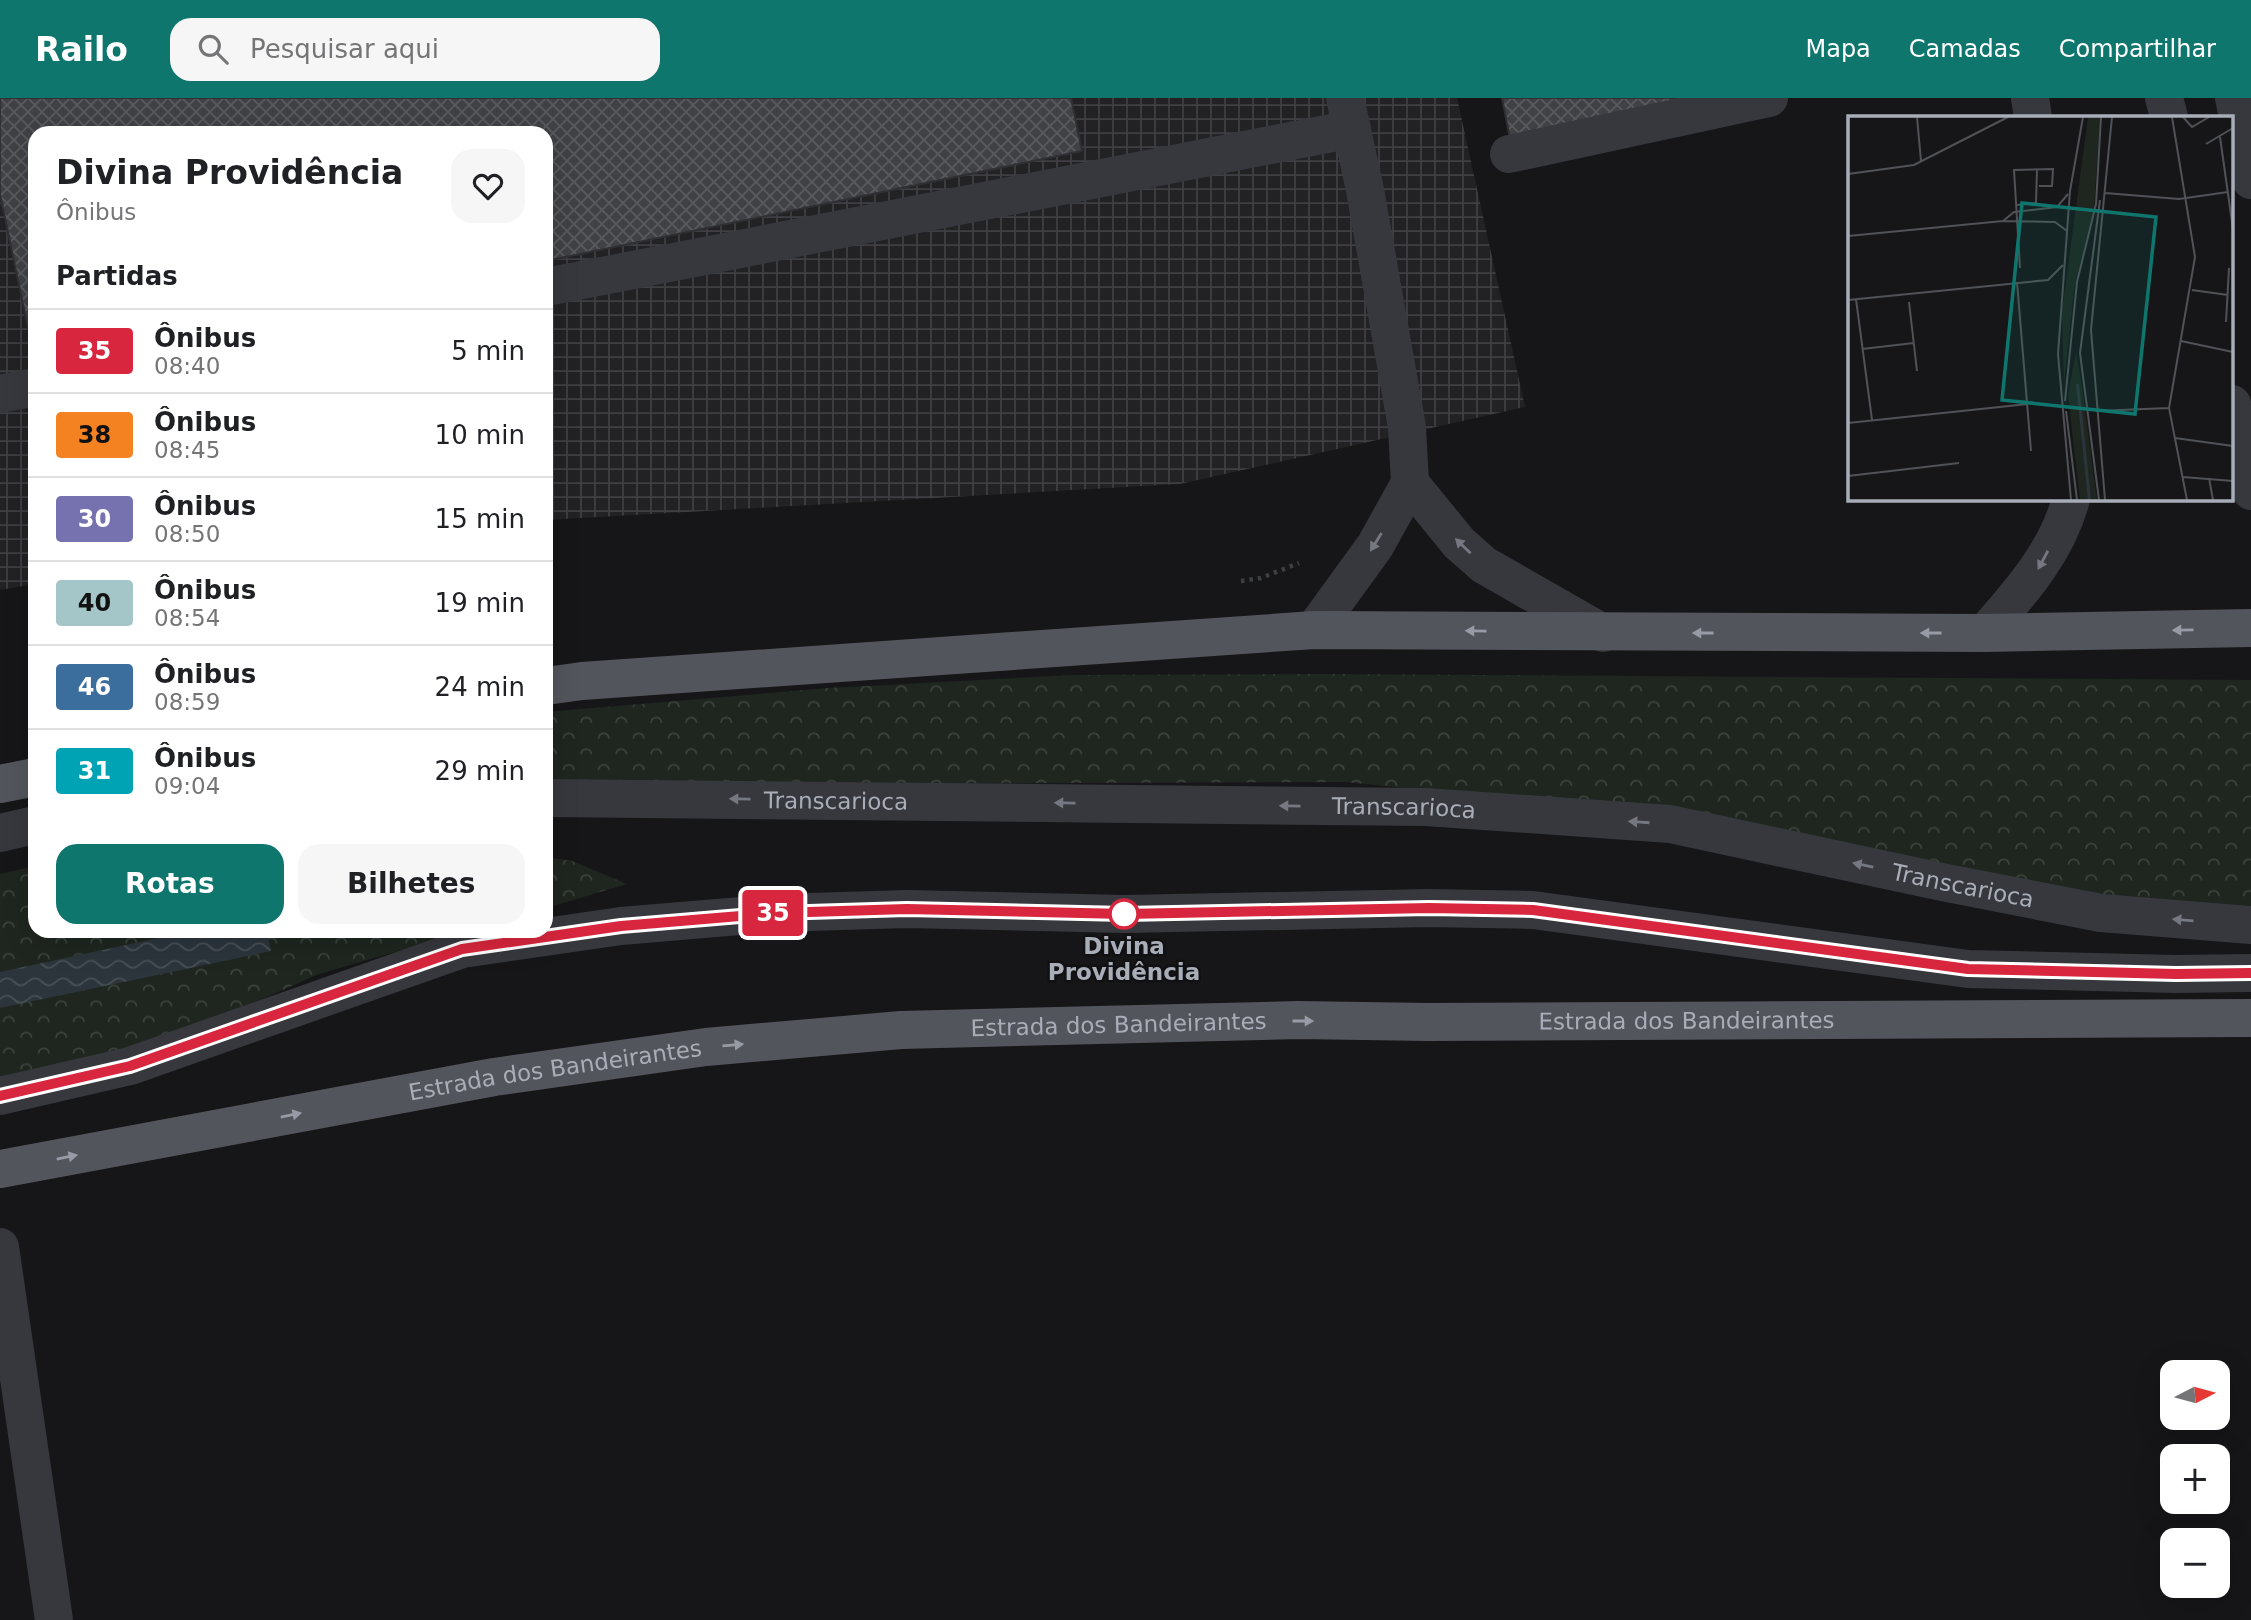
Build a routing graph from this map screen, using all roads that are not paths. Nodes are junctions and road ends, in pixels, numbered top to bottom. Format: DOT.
graph roads {
  1 [pos="1769,98"];
  2 [pos="2030,98"];
  3 [pos="2164,98"];
  4 [pos="2234,98"];
  5 [pos="1348,114"];
  6 [pos="2033,116"];
  7 [pos="2169,116"];
  8 [pos="1509,154"];
  9 [pos="2251,180"];
  10 [pos="553,285"];
  11 [pos="28,388"];
  12 [pos="0,394"];
  13 [pos="2234,413"];
  14 [pos="1410,483"];
  15 [pos="2251,491"];
  16 [pos="2071,500"];
  17 [pos="2251,628"];
  18 [pos="1314,630"];
  19 [pos="1604,633"];
  20 [pos="1986,633"];
  21 [pos="553,686"];
  22 [pos="28,778"];
  23 [pos="0,784"];
  24 [pos="553,798"];
  25 [pos="28,827"];
  26 [pos="0,833"];
  27 [pos="2251,925"];
  28 [pos="553,936"];
  29 [pos="538,938"];
  30 [pos="2251,973"];
  31 [pos="2251,1018"];
  32 [pos="0,1096"];
  33 [pos="0,1169"];
  34 [pos="0,1247"];
  35 [pos="54,1620"];
  1 -- 8 [label="street"];
  2 -- 6 [label="street"];
  3 -- 7 [label="street"];
  4 -- 9 [label="street"];
  5 -- 10 [label="street"];
  5 -- 14 [label="street"];
  11 -- 12 [label="street"];
  13 -- 15 [label="street"];
  14 -- 18 [label="street, one-way"];
  19 -- 14 [label="street, one-way"];
  16 -- 20 [label="street, one-way"];
  17 -- 20 [label="main road, one-way"];
  19 -- 18 [label="main road, one-way"];
  18 -- 21 [label="main road"];
  20 -- 19 [label="main road, one-way"];
  22 -- 23 [label="main road"];
  27 -- 24 [label="street, Transcarioca, one-way"];
  25 -- 26 [label="street"];
  28 -- 30 [label="street"];
  29 -- 32 [label="street"];
  33 -- 31 [label="main road, Estrada dos Bandeirantes, one-way"];
  34 -- 35 [label="street"];
}
